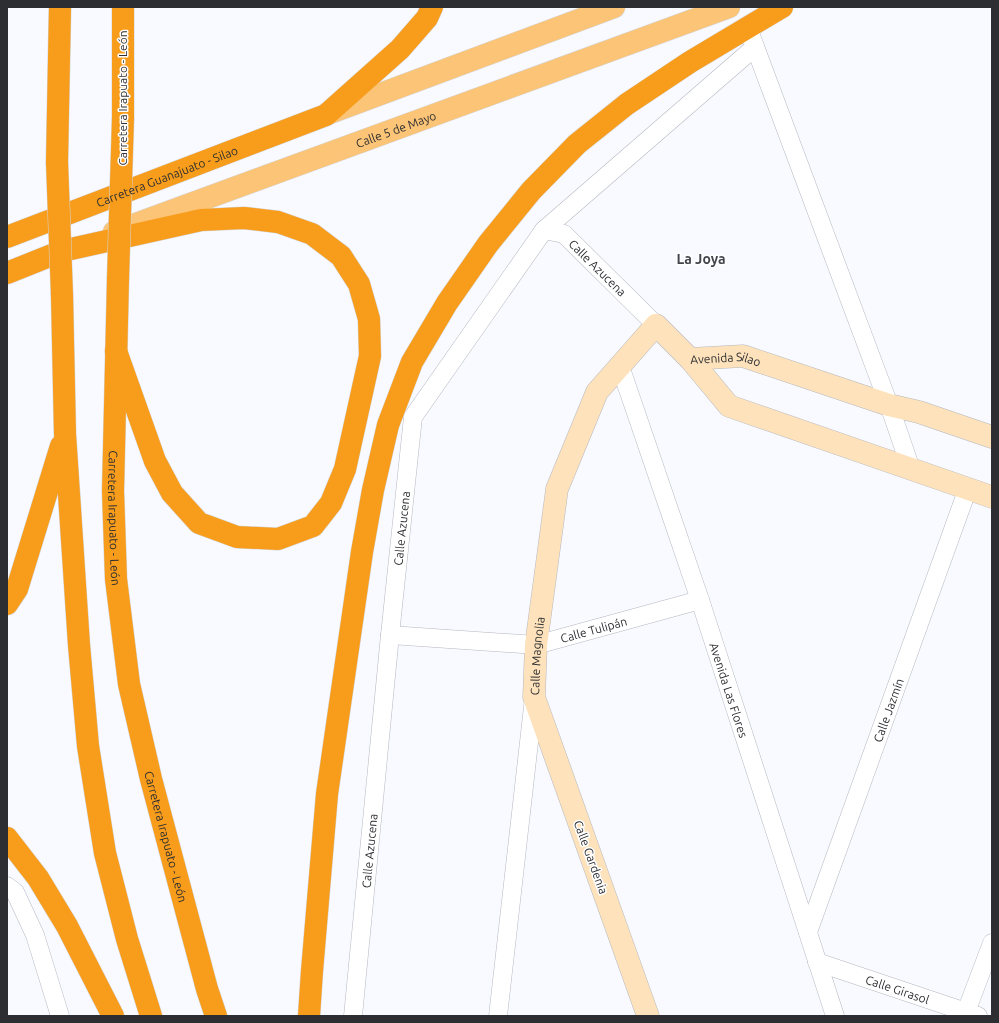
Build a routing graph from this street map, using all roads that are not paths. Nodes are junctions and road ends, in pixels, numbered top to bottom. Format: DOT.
graph roads {
  1 [pos="60,7"];
  2 [pos="123,7"];
  3 [pos="132,7"];
  4 [pos="432,7"];
  5 [pos="614,7"];
  6 [pos="729,7"];
  7 [pos="782,7"];
  8 [pos="751,38"];
  9 [pos="122,46"];
  10 [pos="326,115"];
  11 [pos="544,230"];
  12 [pos="7,237"];
  13 [pos="62,251"];
  14 [pos="7,273"];
  15 [pos="656,325"];
  16 [pos="116,351"];
  17 [pos="690,359"];
  18 [pos="620,366"];
  19 [pos="889,405"];
  20 [pos="65,434"];
  21 [pos="992,437"];
  22 [pos="911,469"];
  23 [pos="968,488"];
  24 [pos="992,497"];
  25 [pos="700,600"];
  26 [pos="7,604"];
  27 [pos="390,635"];
  28 [pos="536,645"];
  29 [pos="534,698"];
  30 [pos="7,838"];
  31 [pos="7,886"];
  32 [pos="808,932"];
  33 [pos="992,943"];
  34 [pos="817,962"];
  35 [pos="972,1014"];
  36 [pos="60,1016"];
  37 [pos="113,1016"];
  38 [pos="151,1016"];
  39 [pos="216,1016"];
  40 [pos="310,1016"];
  41 [pos="353,1016"];
  42 [pos="498,1016"];
  43 [pos="648,1016"];
  44 [pos="835,1016"];
  1 -- 20 [label="highway, bridge"];
  2 -- 9 [label="highway, Carretera Irapuato - León"];
  3 -- 9 [label="highway"];
  4 -- 10 [label="highway"];
  5 -- 10 [label="main road"];
  6 -- 13 [label="main road, Calle 5 de Mayo"];
  7 -- 8 [label="highway"];
  8 -- 11 [label="street"];
  8 -- 19 [label="street"];
  8 -- 40 [label="highway"];
  9 -- 16 [label="highway, Carretera Irapuato - León, bridge"];
  10 -- 12 [label="highway, Carretera Guanajuato - Silao"];
  11 -- 15 [label="street, Calle Azucena"];
  11 -- 27 [label="street, Calle Azucena"];
  13 -- 14 [label="highway"];
  13 -- 16 [label="highway"];
  15 -- 17 [label="street"];
  15 -- 18 [label="street, Calle Magnolia"];
  16 -- 39 [label="highway, Carretera Irapuato - León"];
  17 -- 19 [label="street, Avenida Silao"];
  17 -- 22 [label="street, Avenida Silao"];
  18 -- 25 [label="street, Avenida Las Flores"];
  18 -- 28 [label="street, Calle Magnolia"];
  19 -- 21 [label="street, Avenida Silao"];
  19 -- 22 [label="street"];
  20 -- 26 [label="highway"];
  20 -- 38 [label="highway"];
  22 -- 23 [label="street, Avenida Silao"];
  23 -- 24 [label="street, Avenida Silao"];
  23 -- 32 [label="street, Calle Jazmín"];
  25 -- 28 [label="street, Calle Tulipán"];
  25 -- 32 [label="street, Avenida Las Flores"];
  27 -- 28 [label="street, Calle Tulipán"];
  27 -- 41 [label="street, Calle Azucena"];
  28 -- 29 [label="street, Calle Magnolia"];
  29 -- 42 [label="street, Calle Magnolia"];
  29 -- 43 [label="street, Calle Gardenia"];
  30 -- 37 [label="highway"];
  31 -- 36 [label="street"];
  32 -- 34 [label="street, Avenida Las Flores"];
  33 -- 35 [label="street"];
  34 -- 35 [label="street, Calle Girasol"];
  34 -- 44 [label="street, Avenida Las Flores"];
}
